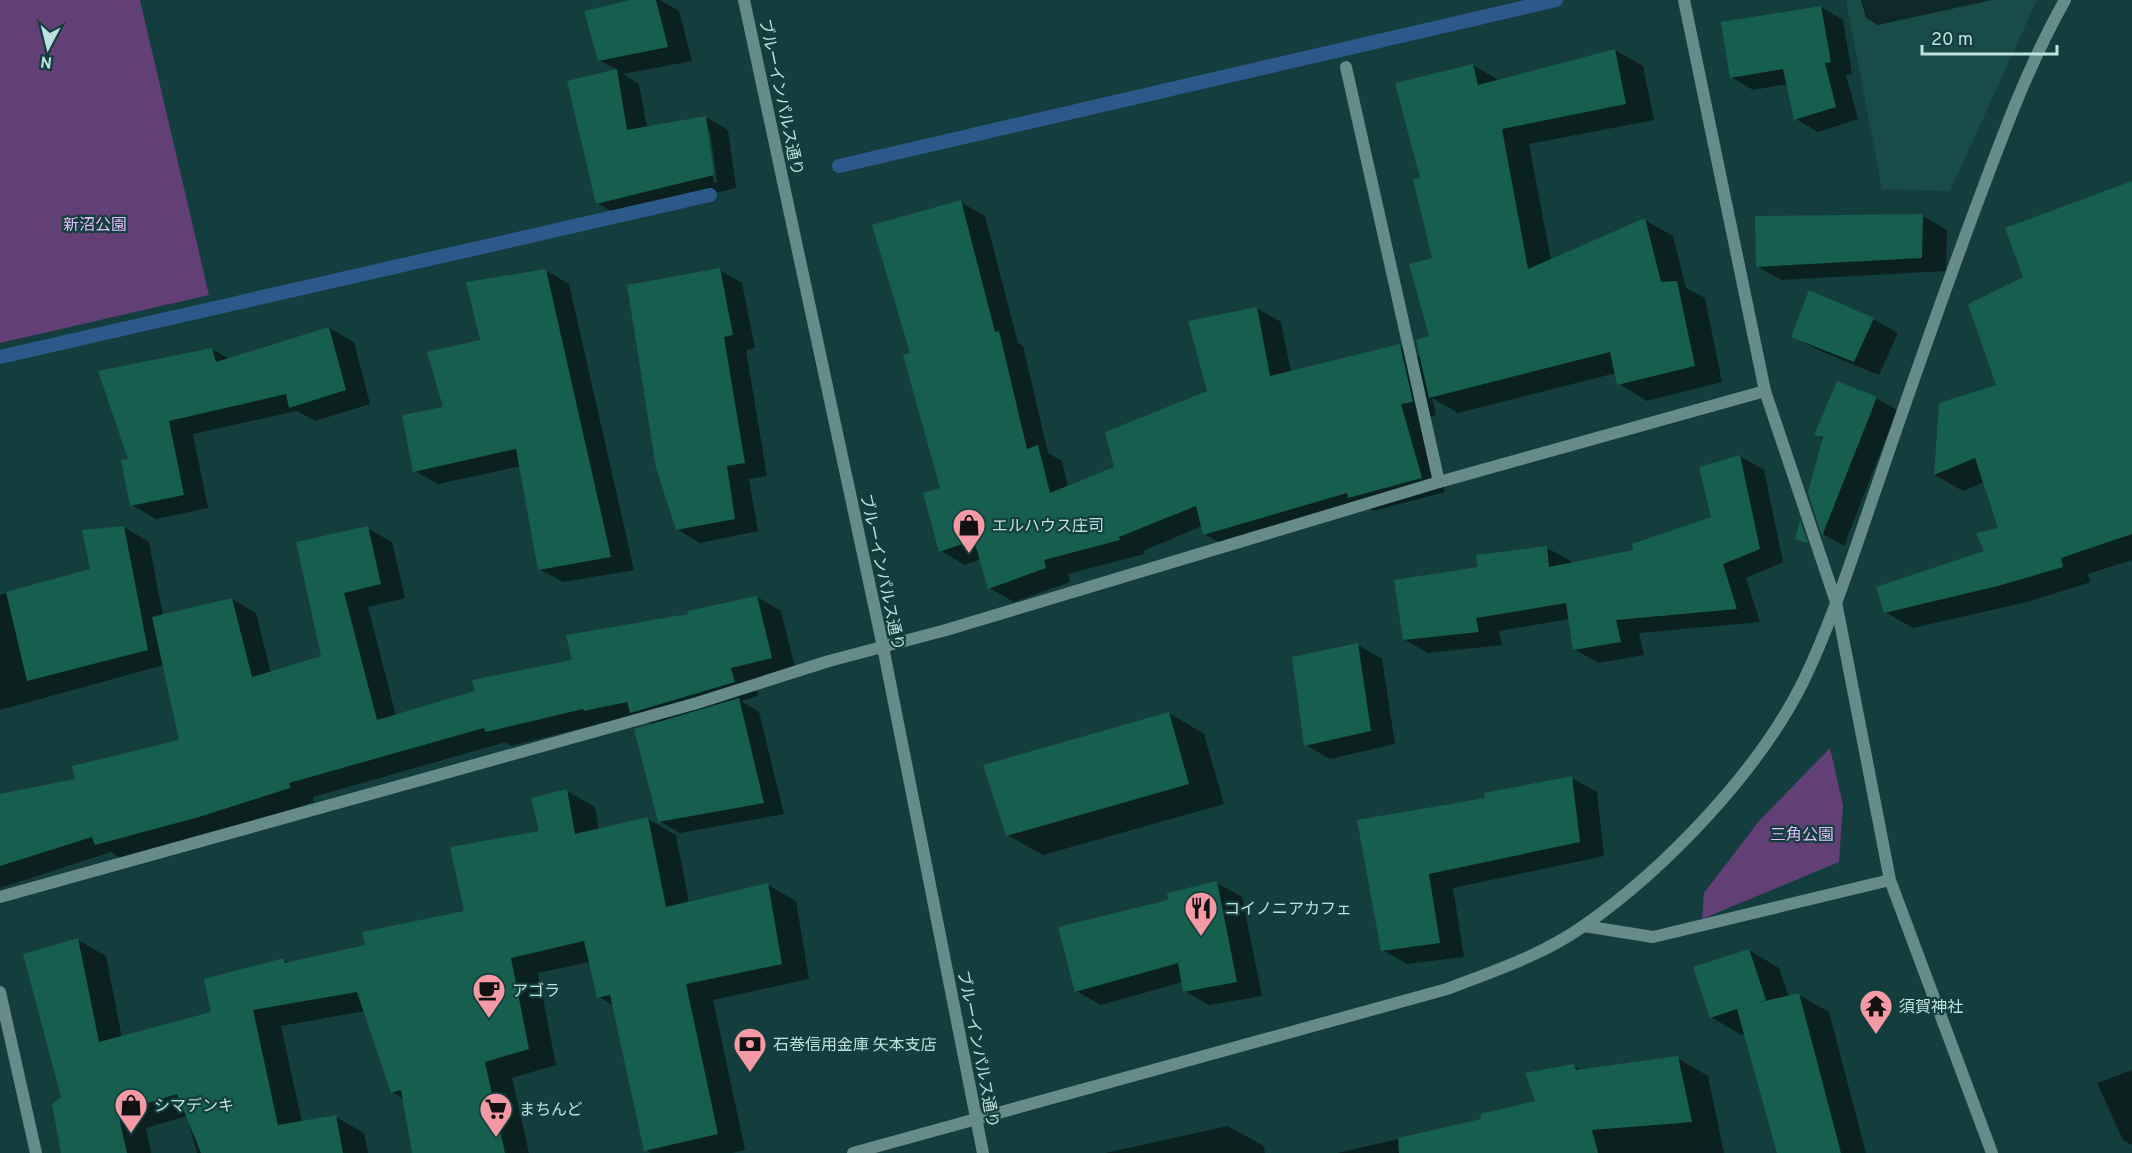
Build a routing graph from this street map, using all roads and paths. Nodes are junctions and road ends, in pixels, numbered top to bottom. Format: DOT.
graph roads {
  1 [pos="744,0"];
  2 [pos="1684,0"];
  3 [pos="2065,0"];
  4 [pos="1346,67"];
  5 [pos="1765,391"];
  6 [pos="1438,482"];
  7 [pos="1836,602"];
  8 [pos="883,646"];
  9 [pos="1890,880"];
  10 [pos="0,897"];
  11 [pos="1584,926"];
  12 [pos="0,992"];
  13 [pos="976,1119"];
  14 [pos="36,1153"];
  15 [pos="853,1153"];
  16 [pos="983,1153"];
  17 [pos="1992,1153"];
  1 -- 8 [label="street, ブルーインパルス通り"];
  2 -- 5 [label="street"];
  3 -- 7 [label="street"];
  4 -- 6 [label="street"];
  5 -- 6 [label="street"];
  5 -- 7 [label="street"];
  6 -- 8 [label="street"];
  7 -- 9 [label="street"];
  7 -- 11 [label="street"];
  8 -- 10 [label="street"];
  8 -- 13 [label="street, ブルーインパルス通り"];
  9 -- 11 [label="street"];
  9 -- 17 [label="street"];
  11 -- 13 [label="street"];
  12 -- 14 [label="street"];
  13 -- 15 [label="street"];
  13 -- 16 [label="street, ブルーインパルス通り"];
}
